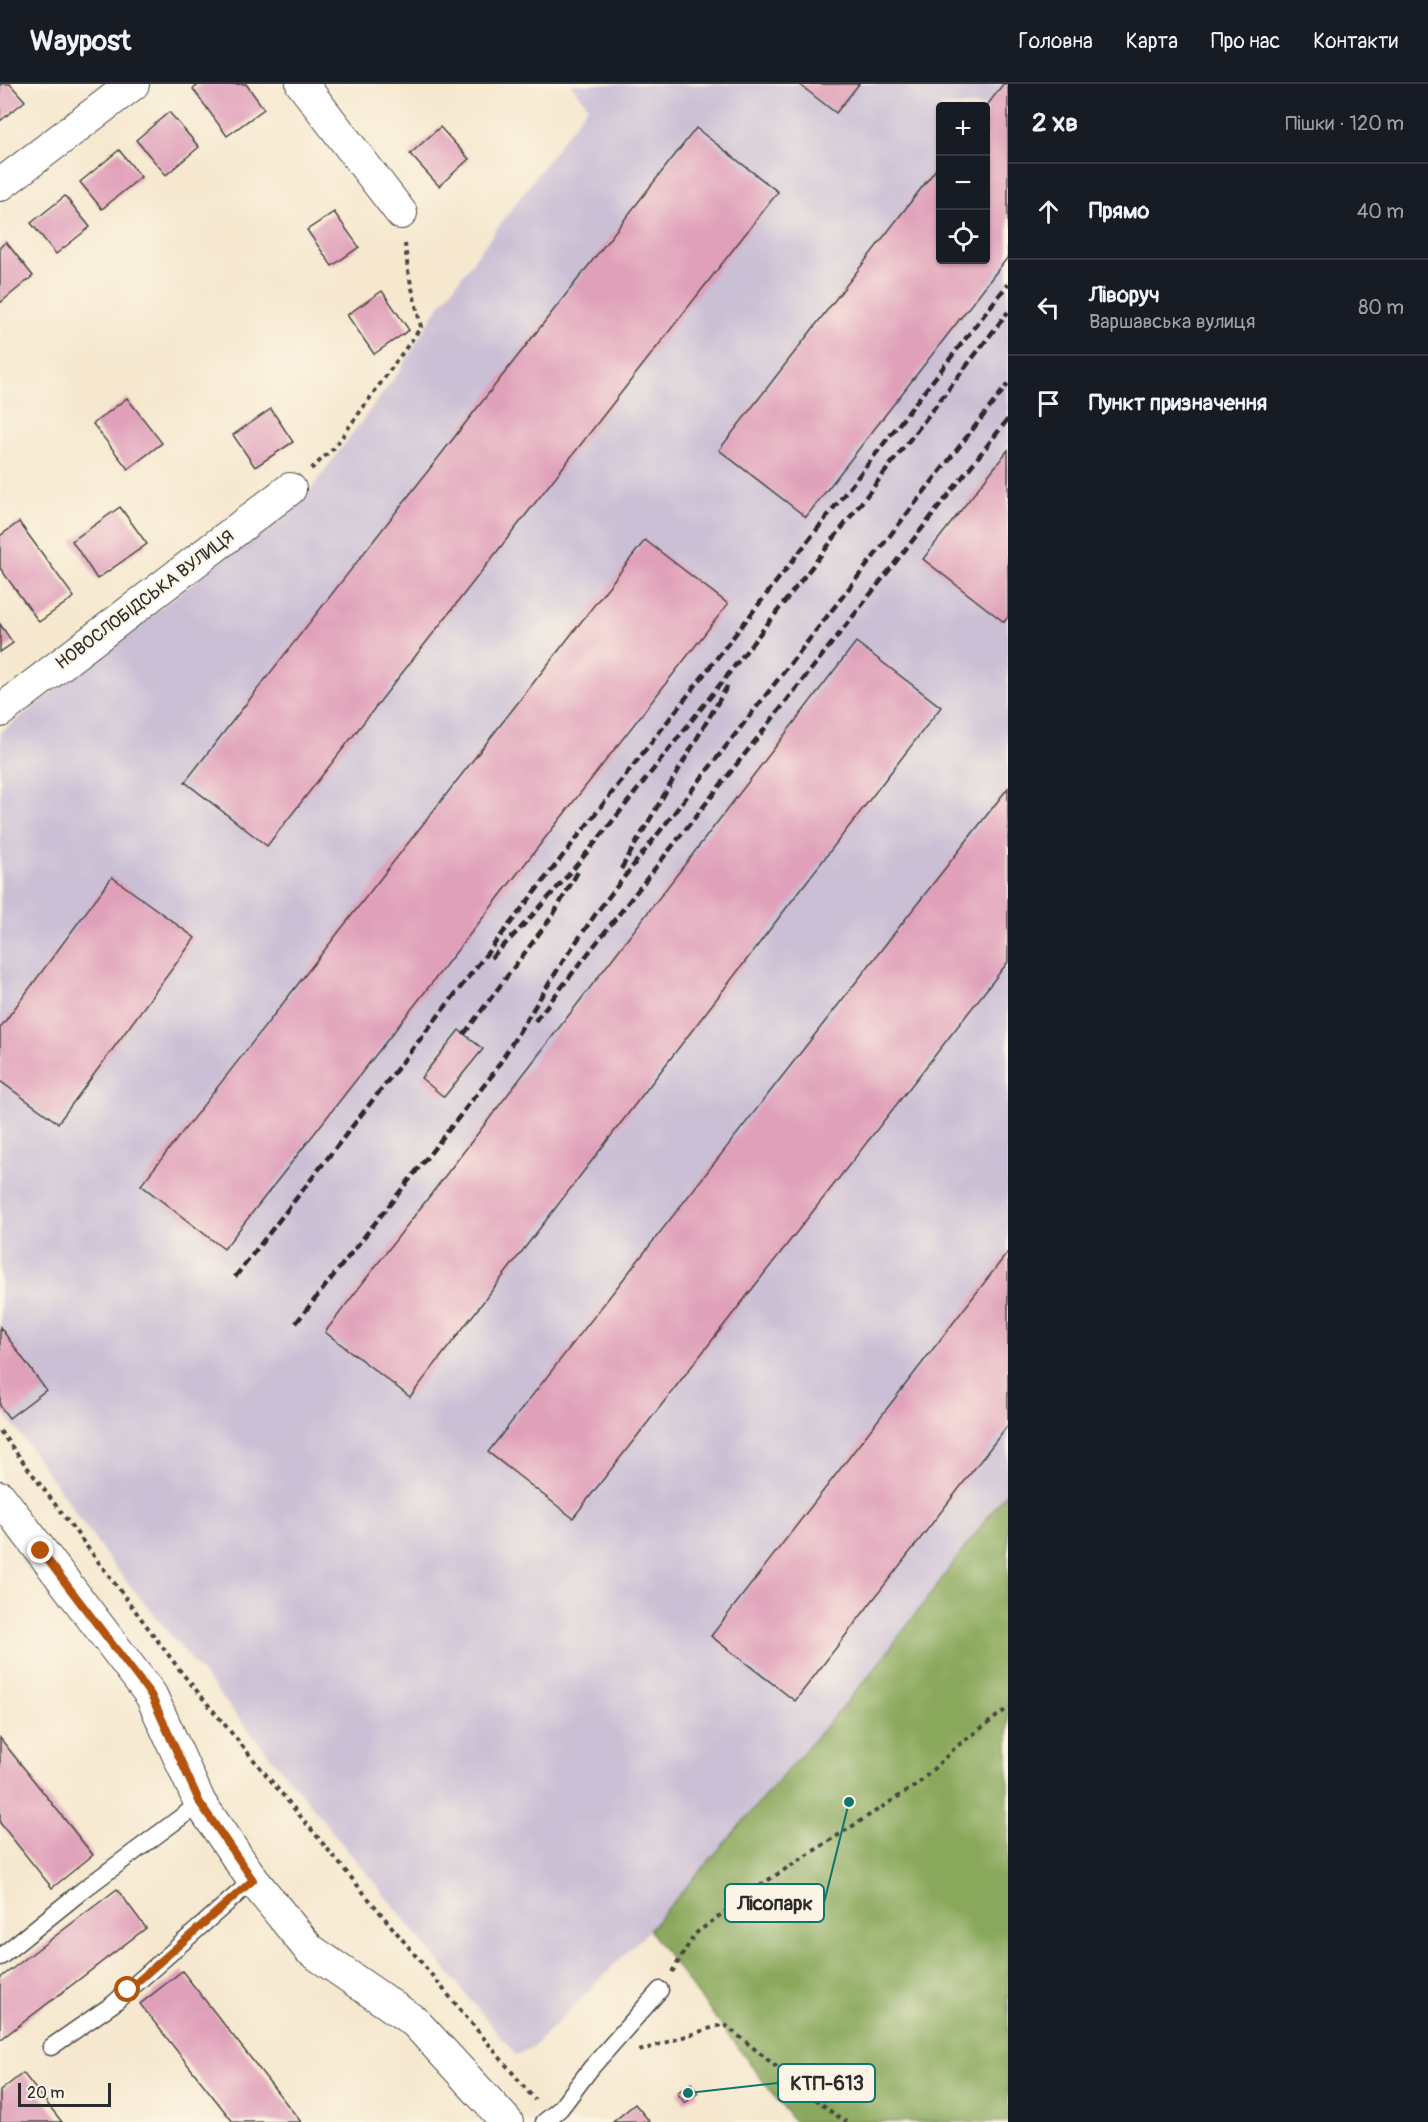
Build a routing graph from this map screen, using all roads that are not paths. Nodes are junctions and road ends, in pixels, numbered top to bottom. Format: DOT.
graph roads {
  1 [pos="133,84"];
  2 [pos="302,84"];
  3 [pos="0,185"];
  4 [pos="401,213"];
  5 [pos="290,489"];
  6 [pos="0,711"];
  7 [pos="0,1497"];
  8 [pos="200,1803"];
  9 [pos="253,1880"];
  10 [pos="0,1957"];
  11 [pos="660,1990"];
  12 [pos="51,2047"];
  13 [pos="507,2122"];
  14 [pos="544,2122"];
  1 -- 3 [label="street"];
  2 -- 4 [label="street"];
  5 -- 6 [label="street, НОВОСЛОБІДСЬКА ВУЛИЦЯ"];
  7 -- 8 [label="street"];
  8 -- 9 [label="street"];
  8 -- 10 [label="lane"];
  9 -- 12 [label="lane"];
  9 -- 13 [label="street"];
  11 -- 14 [label="lane"];
}
